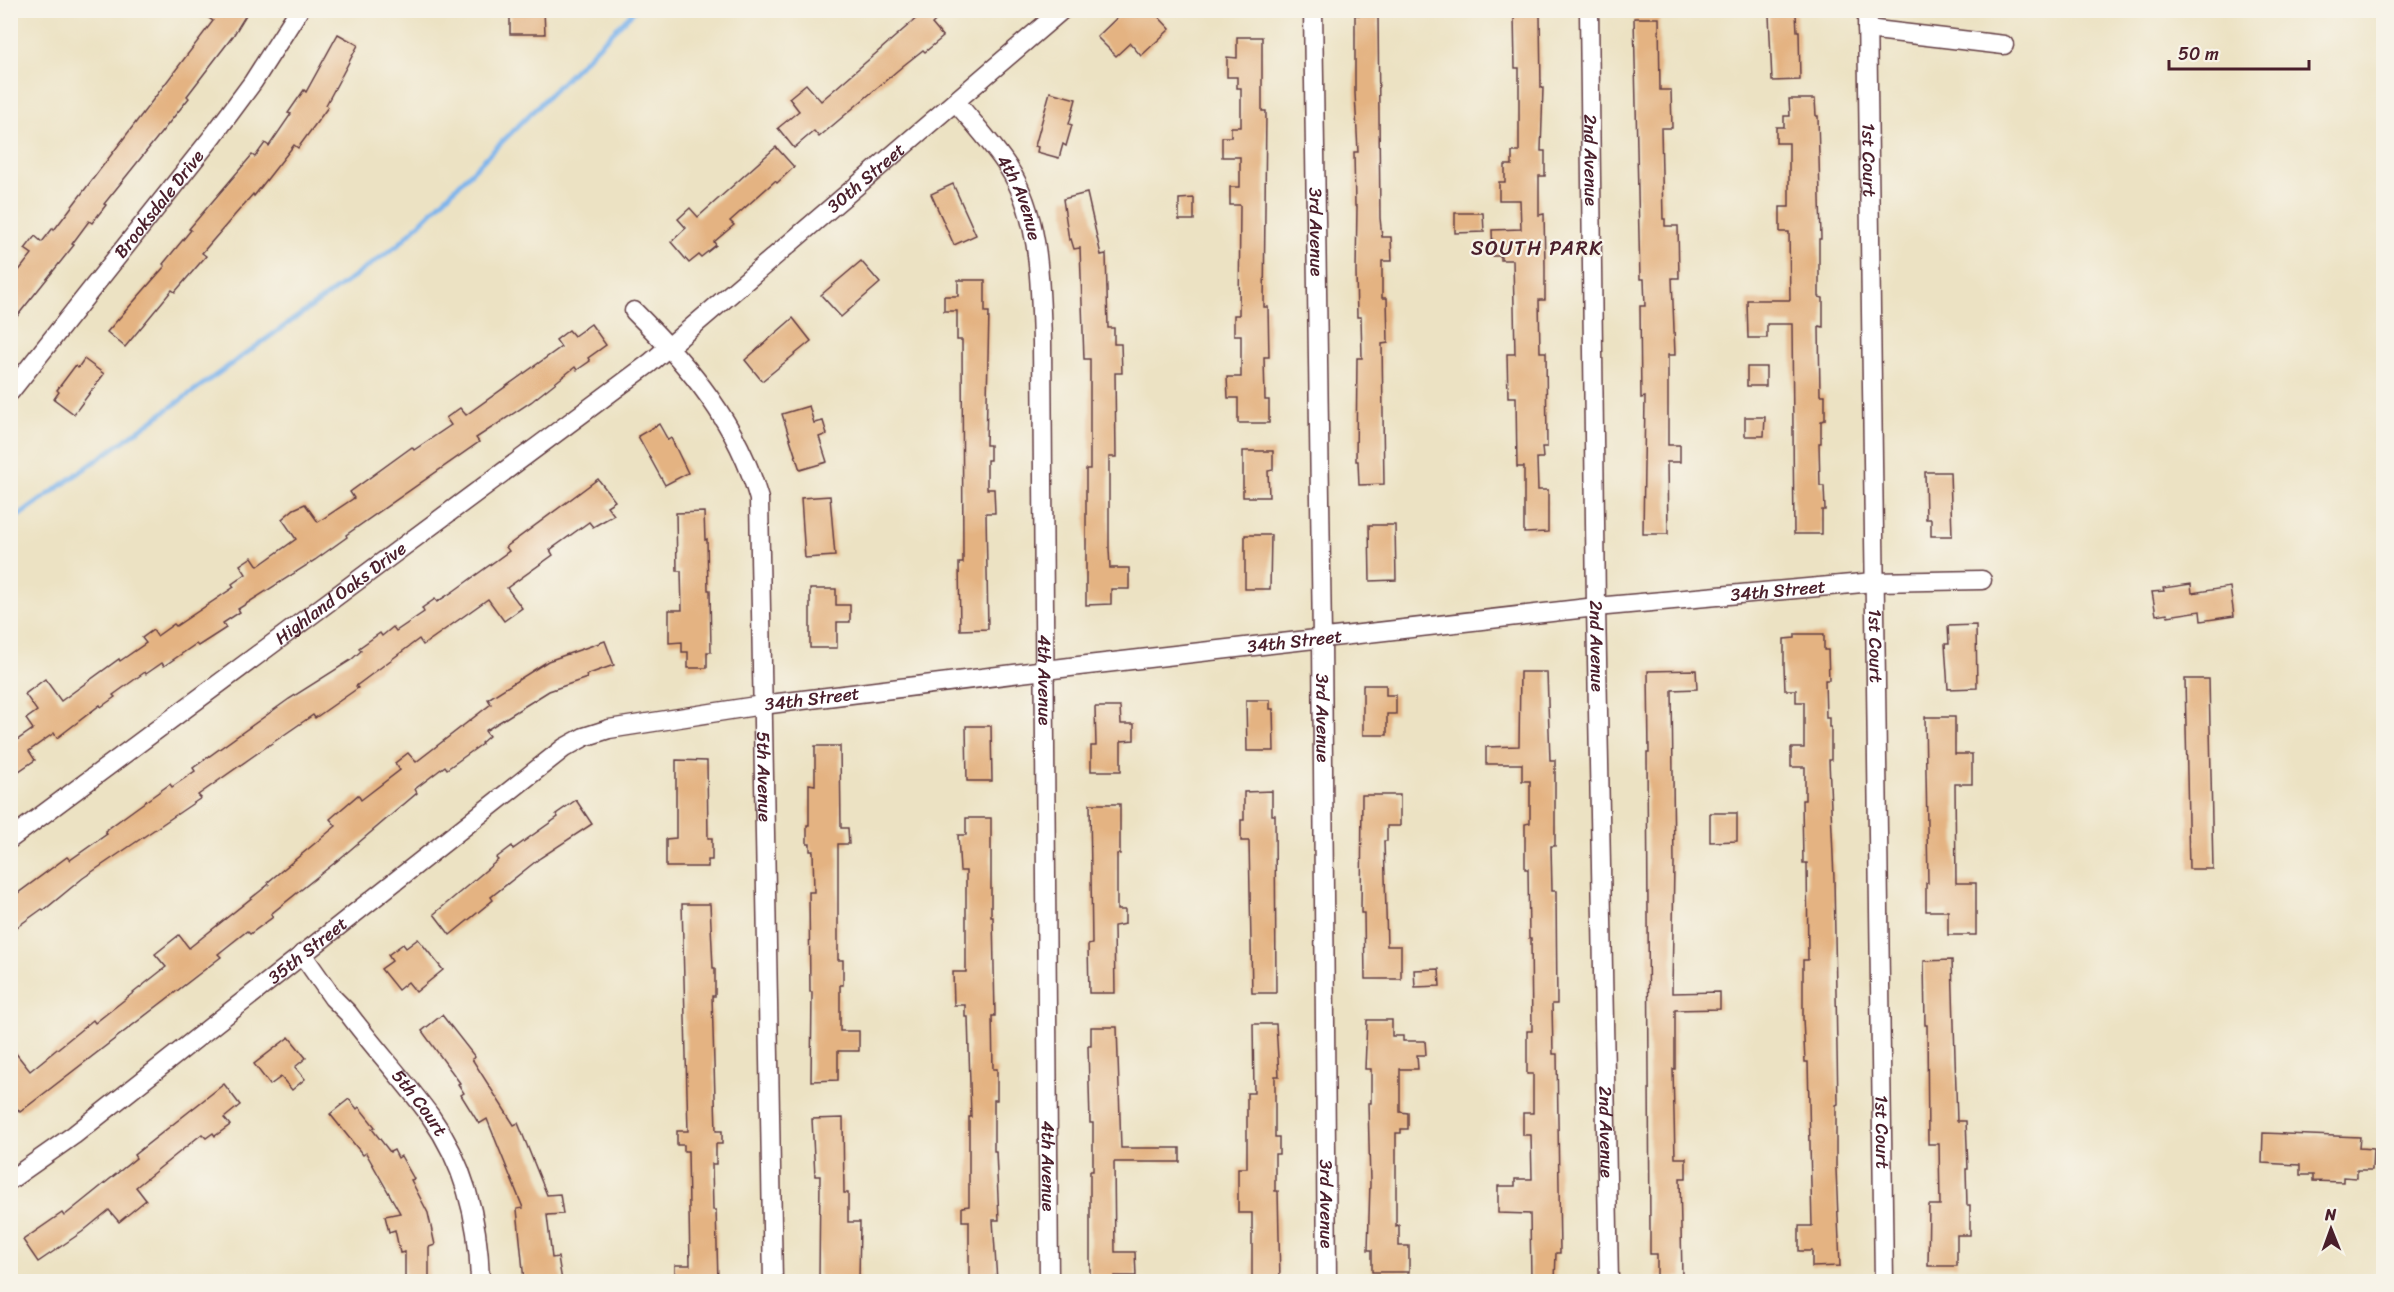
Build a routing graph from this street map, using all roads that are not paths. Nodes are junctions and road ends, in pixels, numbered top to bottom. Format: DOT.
graph roads {
  1 [pos="299,10"];
  2 [pos="1062,10"];
  3 [pos="1313,10"];
  4 [pos="1589,10"];
  5 [pos="1867,20"];
  6 [pos="2004,45"];
  7 [pos="956,102"];
  8 [pos="634,311"];
  9 [pos="670,347"];
  10 [pos="10,392"];
  11 [pos="1982,580"];
  12 [pos="1874,582"];
  13 [pos="1596,607"];
  14 [pos="1322,638"];
  15 [pos="1044,671"];
  16 [pos="762,705"];
  17 [pos="609,729"];
  18 [pos="10,839"];
  19 [pos="302,954"];
  20 [pos="10,1180"];
  21 [pos="480,1281"];
  22 [pos="773,1281"];
  23 [pos="1049,1281"];
  24 [pos="1327,1281"];
  25 [pos="1609,1281"];
  26 [pos="1884,1281"];
  1 -- 10 [label="street, Brooksdale Drive"];
  2 -- 7 [label="street, 30th Street"];
  3 -- 14 [label="street, 3rd Avenue"];
  4 -- 13 [label="street, 2nd Avenue"];
  5 -- 6 [label="street"];
  5 -- 12 [label="street, 1st Court"];
  7 -- 9 [label="street, 30th Street"];
  7 -- 15 [label="street, 4th Avenue"];
  8 -- 9 [label="street, 5th Avenue"];
  9 -- 16 [label="street, 5th Avenue"];
  9 -- 18 [label="street, Highland Oaks Drive"];
  11 -- 12 [label="street, 34th Street"];
  12 -- 13 [label="street, 34th Street"];
  12 -- 26 [label="street, 1st Court"];
  13 -- 14 [label="street, 34th Street"];
  13 -- 25 [label="street, 2nd Avenue"];
  14 -- 15 [label="street, 34th Street"];
  14 -- 24 [label="street, 3rd Avenue"];
  15 -- 16 [label="street, 34th Street"];
  15 -- 23 [label="street, 4th Avenue"];
  16 -- 17 [label="street, 34th Street"];
  16 -- 22 [label="street, 5th Avenue"];
  17 -- 19 [label="street, 35th Street"];
  19 -- 20 [label="street, 35th Street"];
  19 -- 21 [label="street, 5th Court"];
}
